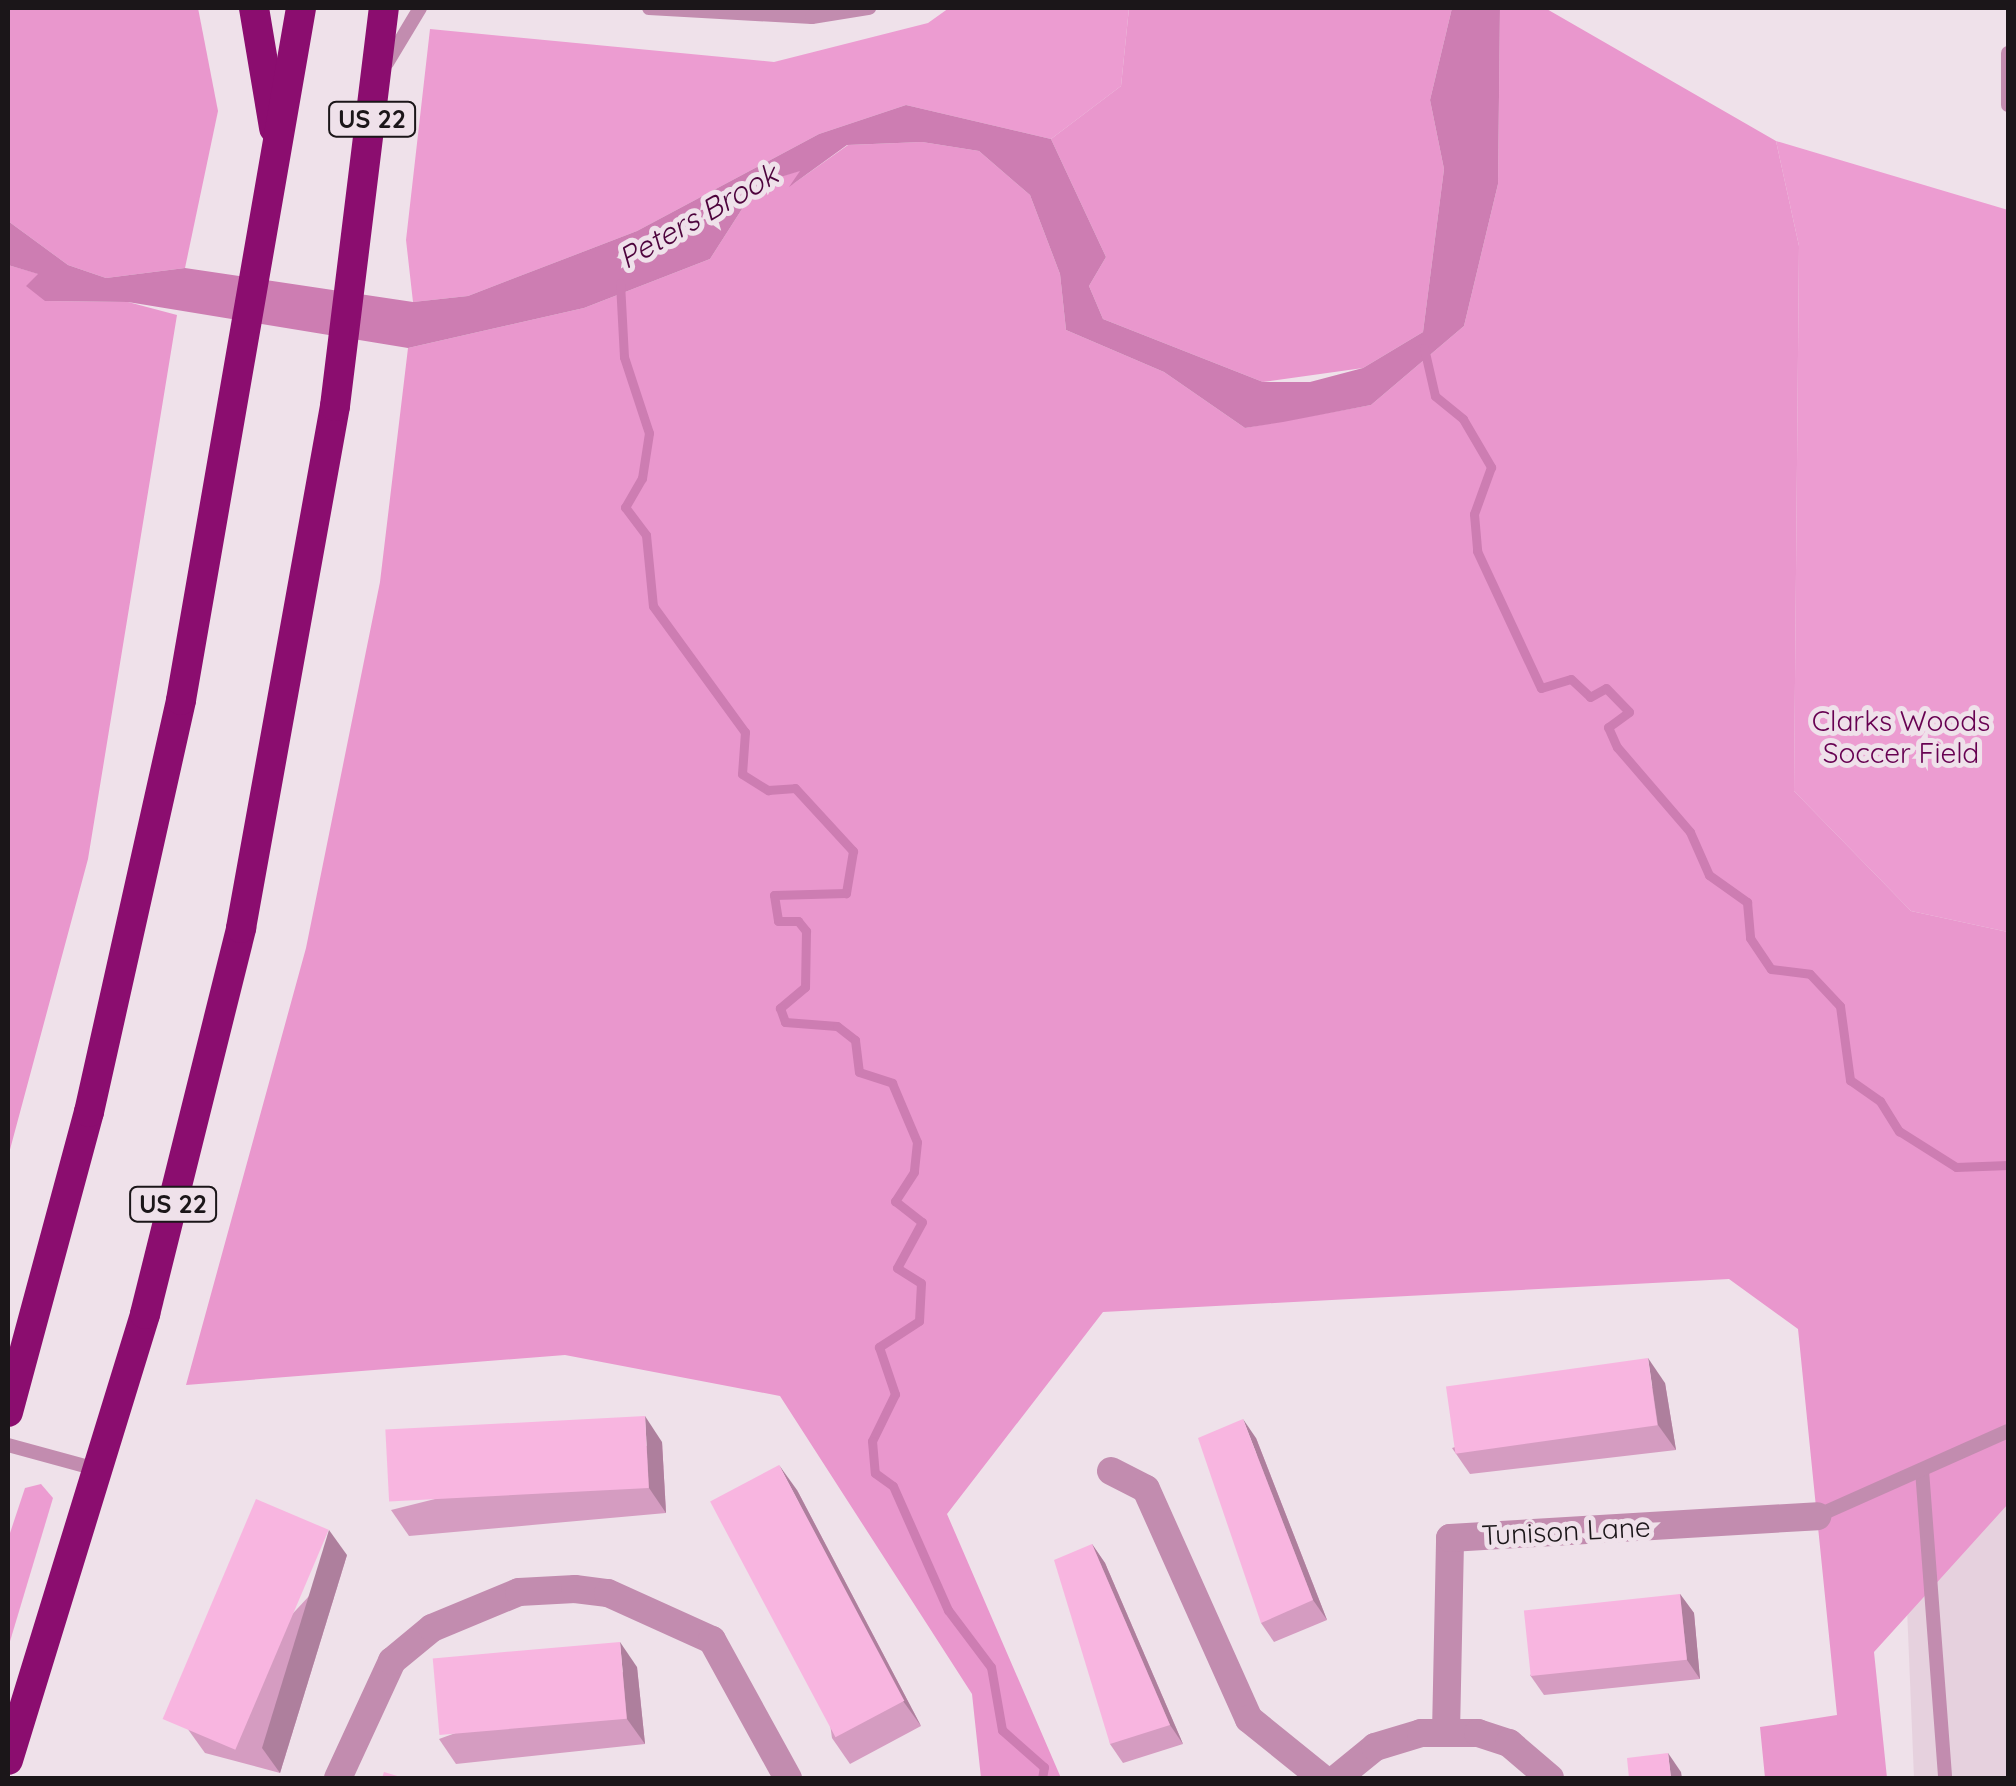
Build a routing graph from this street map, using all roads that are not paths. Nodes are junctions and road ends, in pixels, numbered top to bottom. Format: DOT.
graph roads {
  1 [pos="254,8"];
  2 [pos="301,8"];
  3 [pos="384,8"];
  4 [pos="420,8"];
  5 [pos="649,8"];
  6 [pos="870,8"];
  7 [pos="2008,53"];
  8 [pos="376,87"];
  9 [pos="2008,105"];
  10 [pos="277,144"];
  11 [pos="8,1412"];
  12 [pos="2008,1431"];
  13 [pos="8,1445"];
  14 [pos="100,1470"];
  15 [pos="1922,1470"];
  16 [pos="1111,1472"];
  17 [pos="1817,1516"];
  18 [pos="1446,1733"];
  19 [pos="8,1760"];
  20 [pos="338,1778"];
  21 [pos="788,1778"];
  22 [pos="1322,1778"];
  23 [pos="1337,1778"];
  24 [pos="1550,1778"];
  25 [pos="1946,1778"];
  1 -- 10 [label="highway"];
  2 -- 10 [label="highway"];
  3 -- 8 [label="highway, US 22"];
  4 -- 8 [label="lane"];
  5 -- 6 [label="lane"];
  7 -- 9 [label="lane"];
  8 -- 14 [label="highway, US 22"];
  10 -- 11 [label="highway"];
  12 -- 15 [label="lane"];
  13 -- 14 [label="lane"];
  14 -- 19 [label="highway, US 22"];
  15 -- 17 [label="lane"];
  15 -- 25 [label="lane"];
  16 -- 22 [label="street"];
  17 -- 18 [label="street, Tunison Lane"];
  18 -- 23 [label="street"];
  18 -- 24 [label="street"];
  20 -- 21 [label="street"];
}
